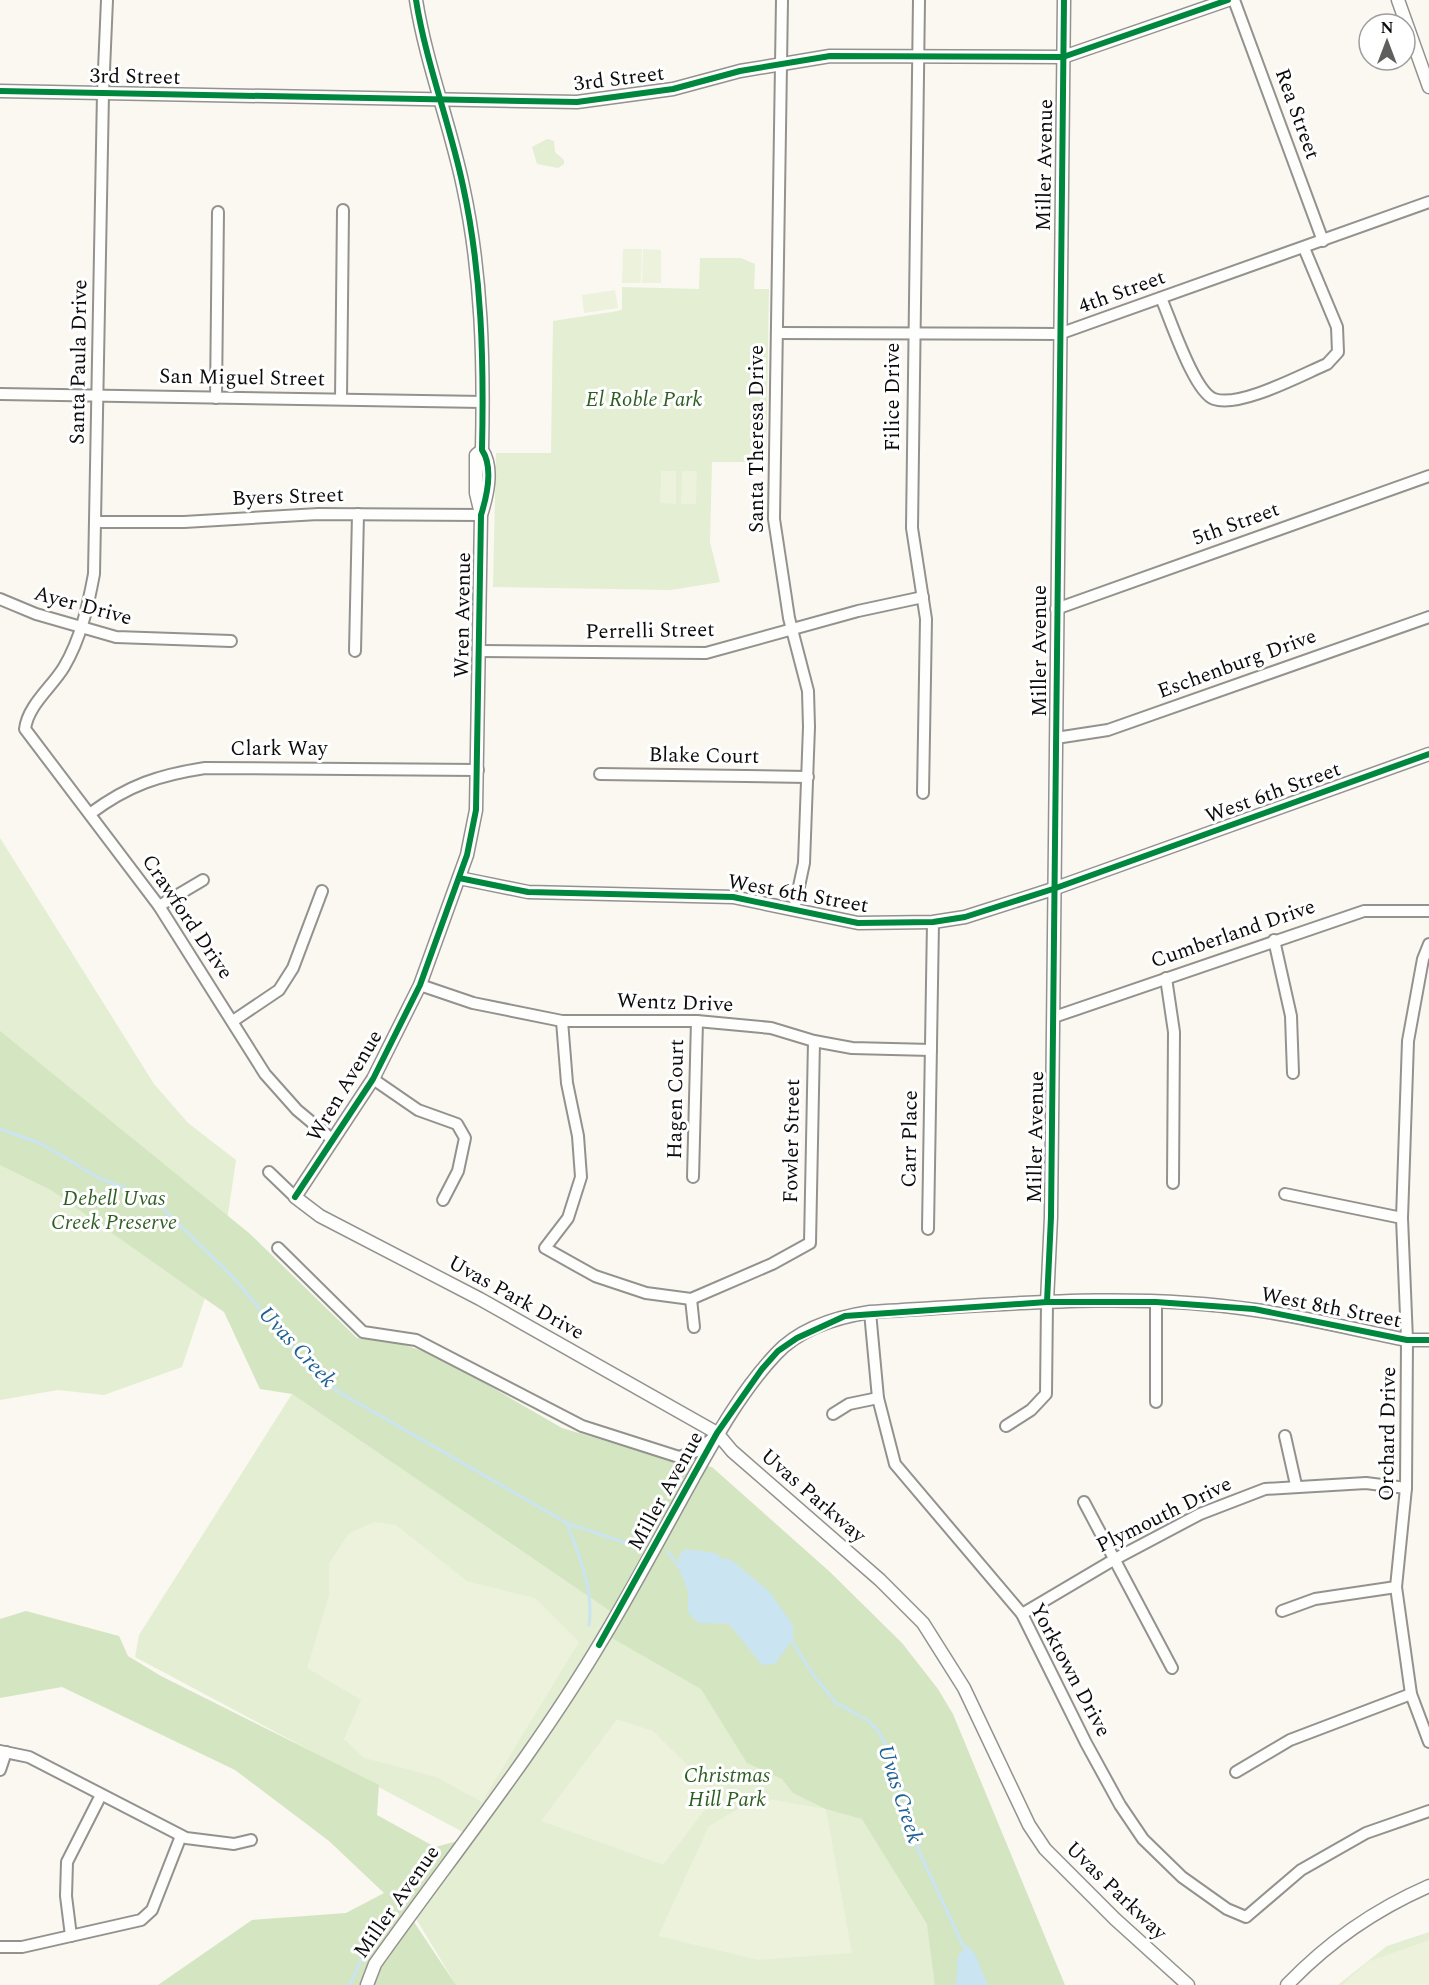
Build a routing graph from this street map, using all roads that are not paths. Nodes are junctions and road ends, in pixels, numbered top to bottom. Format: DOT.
graph roads {
  1 [pos="107,0"];
  2 [pos="416,0"];
  3 [pos="782,0"];
  4 [pos="919,0"];
  5 [pos="1064,0"];
  6 [pos="1228,0"];
  7 [pos="1234,0"];
  8 [pos="1398,0"];
  9 [pos="918,56"];
  10 [pos="1063,57"];
  11 [pos="781,62"];
  12 [pos="1429,87"];
  13 [pos="0,91"];
  14 [pos="103,93"];
  15 [pos="441,100"];
  16 [pos="1429,202"];
  17 [pos="343,210"];
  18 [pos="218,212"];
  19 [pos="1323,241"];
  20 [pos="1304,248"];
  21 [pos="1161,298"];
  22 [pos="777,333"];
  23 [pos="1059,334"];
  24 [pos="913,335"];
  25 [pos="0,394"];
  26 [pos="98,396"];
  27 [pos="216,398"];
  28 [pos="341,399"];
  29 [pos="483,402"];
  30 [pos="1429,476"];
  31 [pos="357,514"];
  32 [pos="482,515"];
  33 [pos="97,522"];
  34 [pos="923,597"];
  35 [pos="0,599"];
  36 [pos="1056,609"];
  37 [pos="1429,616"];
  38 [pos="82,628"];
  39 [pos="792,629"];
  40 [pos="231,642"];
  41 [pos="355,651"];
  42 [pos="479,651"];
  43 [pos="33,708"];
  44 [pos="1056,738"];
  45 [pos="1428,759"];
  46 [pos="478,770"];
  47 [pos="600,774"];
  48 [pos="808,777"];
  49 [pos="923,793"];
  50 [pos="91,813"];
  51 [pos="459,878"];
  52 [pos="203,880"];
  53 [pos="1053,889"];
  54 [pos="322,891"];
  55 [pos="159,906"];
  56 [pos="794,910"];
  57 [pos="1429,911"];
  58 [pos="933,922"];
  59 [pos="1274,940"];
  60 [pos="1429,944"];
  61 [pos="1166,978"];
  62 [pos="420,985"];
  63 [pos="1054,1017"];
  64 [pos="233,1021"];
  65 [pos="562,1021"];
  66 [pos="697,1021"];
  67 [pos="814,1041"];
  68 [pos="931,1050"];
  69 [pos="1293,1073"];
  70 [pos="373,1078"];
  71 [pos="333,1140"];
  72 [pos="269,1172"];
  73 [pos="693,1177"];
  74 [pos="1173,1183"];
  75 [pos="1285,1194"];
  76 [pos="295,1197"];
  77 [pos="443,1200"];
  78 [pos="1402,1218"];
  79 [pos="928,1229"];
  80 [pos="278,1248"];
  81 [pos="691,1299"];
  82 [pos="1047,1302"];
  83 [pos="1156,1302"];
  84 [pos="870,1312"];
  85 [pos="694,1327"];
  86 [pos="1407,1340"];
  87 [pos="1429,1340"];
  88 [pos="878,1398"];
  89 [pos="1156,1402"];
  90 [pos="833,1414"];
  91 [pos="1006,1426"];
  92 [pos="717,1433"];
  93 [pos="1285,1436"];
  94 [pos="1296,1485"];
  95 [pos="1406,1488"];
  96 [pos="1084,1502"];
  97 [pos="1115,1559"];
  98 [pos="1396,1587"];
  99 [pos="1282,1611"];
  100 [pos="1022,1614"];
  101 [pos="1172,1668"];
  102 [pos="1411,1694"];
  103 [pos="1429,1742"];
  104 [pos="3,1752"];
  105 [pos="0,1770"];
  106 [pos="1236,1772"];
  107 [pos="101,1795"];
  108 [pos="1429,1811"];
  109 [pos="181,1836"];
  110 [pos="252,1840"];
  111 [pos="1429,1886"];
  112 [pos="71,1936"];
  113 [pos="0,1947"];
  114 [pos="367,1985"];
  115 [pos="1188,1985"];
  116 [pos="1287,1985"];
  1 -- 14 [label="street, Santa Paula Drive"];
  2 -- 15 [label="street, Wren Avenue"];
  3 -- 11 [label="street, Santa Theresa Drive"];
  4 -- 9 [label="street, Filice Drive"];
  5 -- 10 [label="street, Miller Avenue"];
  6 -- 10 [label="street, 3rd Street"];
  7 -- 19 [label="street, Rea Street"];
  8 -- 12 [label="street"];
  9 -- 10 [label="street, 3rd Street"];
  9 -- 11 [label="street, 3rd Street"];
  9 -- 24 [label="street, Filice Drive"];
  10 -- 23 [label="street, Miller Avenue"];
  11 -- 15 [label="street, 3rd Street"];
  11 -- 22 [label="street, Santa Theresa Drive"];
  13 -- 14 [label="street, 3rd Street"];
  14 -- 15 [label="street, 3rd Street"];
  14 -- 26 [label="street, Santa Paula Drive"];
  15 -- 29 [label="street, Wren Avenue"];
  16 -- 19 [label="street, 4th Street"];
  17 -- 28 [label="street"];
  18 -- 27 [label="street"];
  19 -- 20 [label="street, 4th Street"];
  20 -- 21 [label="street, 4th Street"];
  20 -- 21 [label="street"];
  21 -- 23 [label="street, 4th Street"];
  22 -- 24 [label="street, 4th Street"];
  22 -- 39 [label="street, Santa Theresa Drive"];
  23 -- 24 [label="street, 4th Street"];
  23 -- 36 [label="street, Miller Avenue"];
  24 -- 34 [label="street, Filice Drive"];
  25 -- 26 [label="street, San Miguel Street"];
  26 -- 27 [label="street, San Miguel Street"];
  26 -- 33 [label="street, Santa Paula Drive"];
  27 -- 28 [label="street, San Miguel Street"];
  28 -- 29 [label="street, San Miguel Street"];
  29 -- 32 [label="street, Wren Avenue"];
  30 -- 36 [label="street, 5th Street"];
  31 -- 32 [label="street, Byers Street"];
  31 -- 33 [label="street, Byers Street"];
  31 -- 41 [label="street"];
  32 -- 42 [label="street, Wren Avenue"];
  33 -- 38 [label="street, Santa Paula Drive"];
  34 -- 39 [label="street, Perrelli Street"];
  34 -- 49 [label="street, Filice Drive"];
  35 -- 38 [label="street, Ayer Drive"];
  36 -- 44 [label="street, Miller Avenue"];
  37 -- 44 [label="street, Eschenburg Drive"];
  38 -- 40 [label="street, Ayer Drive"];
  38 -- 43 [label="street, Santa Paula Drive"];
  39 -- 42 [label="street, Perrelli Street"];
  39 -- 48 [label="street, Santa Theresa Drive"];
  42 -- 46 [label="street, Wren Avenue"];
  43 -- 50 [label="street, Crawford Drive"];
  44 -- 53 [label="street, Miller Avenue"];
  45 -- 53 [label="street, West 6th Street"];
  46 -- 50 [label="street, Clark Way"];
  46 -- 51 [label="street, Wren Avenue"];
  47 -- 48 [label="street, Blake Court"];
  48 -- 56 [label="street, Santa Theresa Drive"];
  50 -- 55 [label="street, Crawford Drive"];
  51 -- 56 [label="street, West 6th Street"];
  51 -- 62 [label="street, Wren Avenue"];
  52 -- 55 [label="street"];
  53 -- 58 [label="street, West 6th Street"];
  53 -- 63 [label="street, Miller Avenue"];
  54 -- 64 [label="street"];
  55 -- 64 [label="street, Crawford Drive"];
  56 -- 58 [label="street, West 6th Street"];
  57 -- 59 [label="street, Cumberland Drive"];
  58 -- 68 [label="street, Carr Place"];
  59 -- 61 [label="street, Cumberland Drive"];
  59 -- 69 [label="street"];
  60 -- 78 [label="street, Orchard Drive"];
  61 -- 63 [label="street, Cumberland Drive"];
  61 -- 74 [label="street"];
  62 -- 65 [label="street, Wentz Drive"];
  62 -- 70 [label="street, Wren Avenue"];
  63 -- 82 [label="street, Miller Avenue"];
  64 -- 71 [label="street, Crawford Drive"];
  65 -- 66 [label="street, Wentz Drive"];
  65 -- 81 [label="street"];
  66 -- 67 [label="street, Wentz Drive"];
  66 -- 73 [label="street, Hagen Court"];
  67 -- 68 [label="street, Wentz Drive"];
  67 -- 81 [label="street, Fowler Street"];
  68 -- 79 [label="street, Carr Place"];
  70 -- 71 [label="street, Wren Avenue"];
  70 -- 77 [label="street"];
  71 -- 76 [label="street, Wren Avenue"];
  72 -- 76 [label="street"];
  75 -- 78 [label="street"];
  76 -- 92 [label="street, Uvas Park Drive"];
  78 -- 86 [label="street, Orchard Drive"];
  80 -- 92 [label="street"];
  81 -- 85 [label="street"];
  82 -- 83 [label="street, Miller Avenue"];
  82 -- 84 [label="street, Miller Avenue"];
  82 -- 91 [label="street"];
  83 -- 86 [label="street, West 8th Street"];
  83 -- 89 [label="street"];
  84 -- 88 [label="street, Yorktown Drive"];
  84 -- 92 [label="street, Miller Avenue"];
  86 -- 87 [label="street, West 8th Street"];
  86 -- 95 [label="street, Orchard Drive"];
  88 -- 90 [label="street"];
  88 -- 100 [label="street, Yorktown Drive"];
  92 -- 114 [label="street, Miller Avenue"];
  92 -- 115 [label="street, Uvas Parkway"];
  93 -- 94 [label="street"];
  94 -- 95 [label="street, Plymouth Drive"];
  94 -- 97 [label="street, Plymouth Drive"];
  95 -- 98 [label="street, Orchard Drive"];
  96 -- 97 [label="street"];
  97 -- 100 [label="street, Plymouth Drive"];
  97 -- 101 [label="street"];
  98 -- 99 [label="street"];
  98 -- 102 [label="street, Orchard Drive"];
  100 -- 108 [label="street, Yorktown Drive"];
  102 -- 103 [label="street, Orchard Drive"];
  102 -- 106 [label="street"];
  104 -- 105 [label="street"];
  104 -- 107 [label="street"];
  107 -- 109 [label="street"];
  107 -- 112 [label="street"];
  109 -- 110 [label="street"];
  109 -- 112 [label="street"];
  111 -- 116 [label="street"];
  112 -- 113 [label="street"];
}
